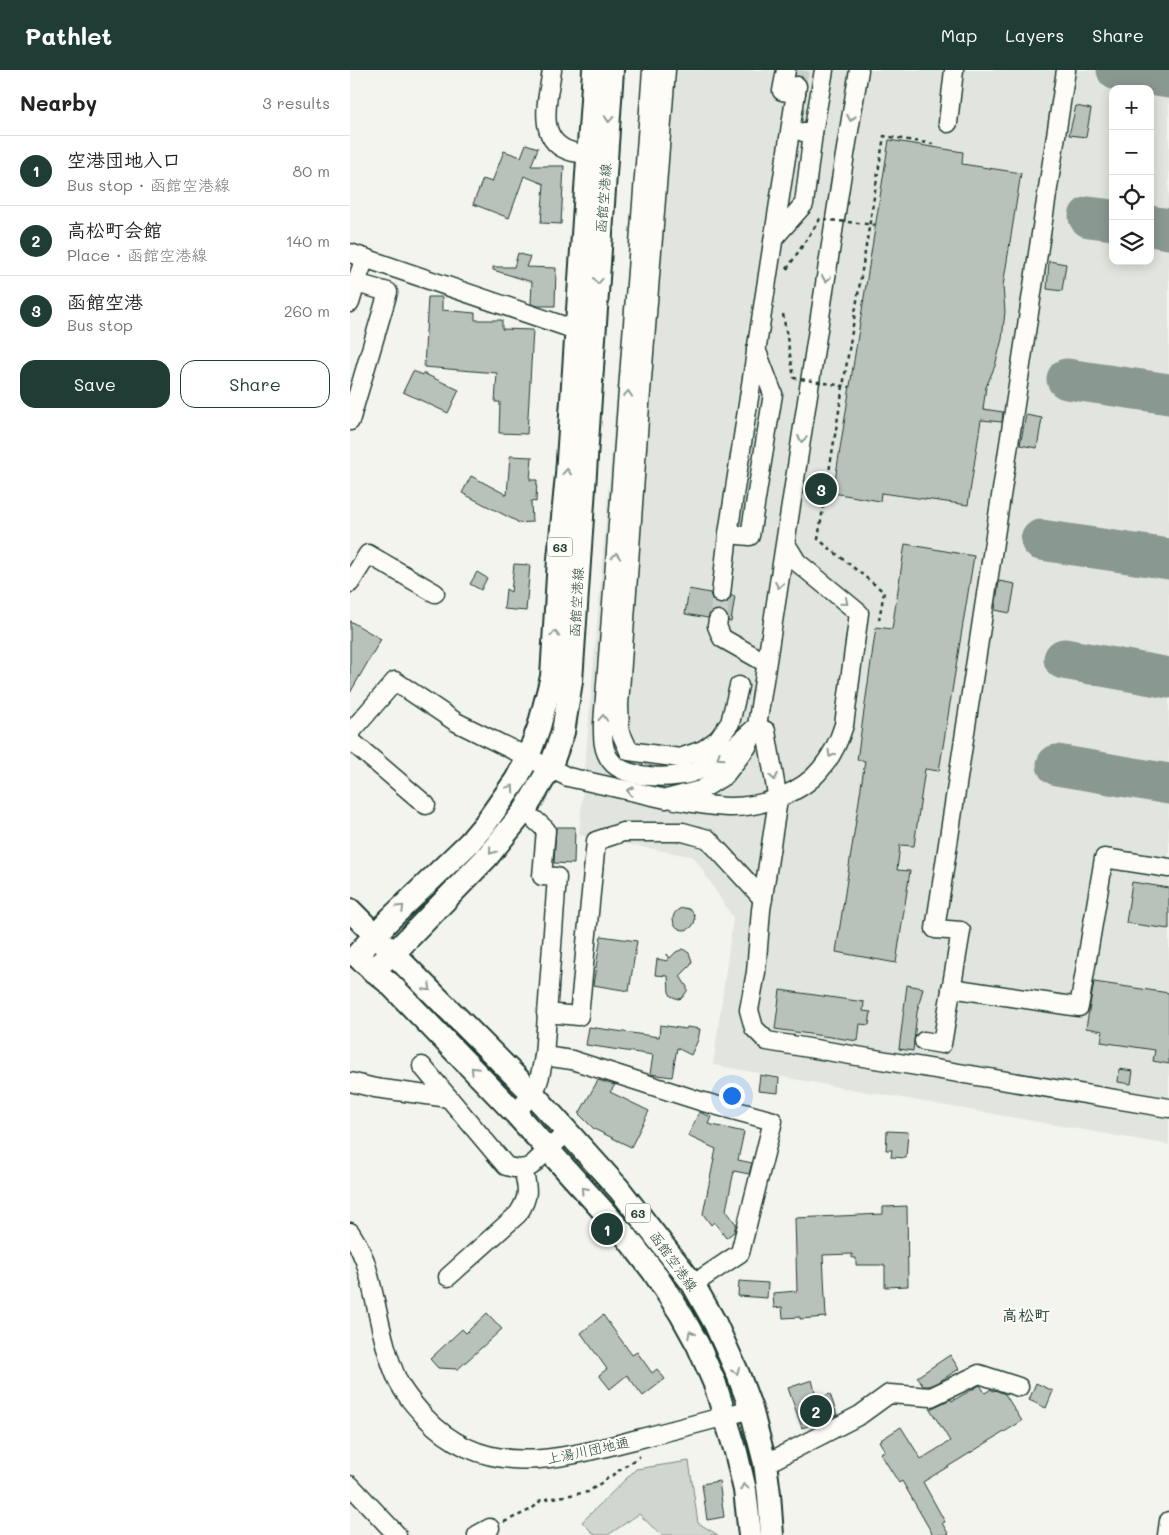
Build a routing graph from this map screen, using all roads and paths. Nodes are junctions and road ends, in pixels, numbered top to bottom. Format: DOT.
graph roads {
  1 [pos="552,70"];
  2 [pos="594,70"];
  3 [pos="612,70"];
  4 [pos="652,70"];
  5 [pos="666,70"];
  6 [pos="786,70"];
  7 [pos="824,70"];
  8 [pos="859,70"];
  9 [pos="954,70"];
  10 [pos="1066,70"];
  11 [pos="948,123"];
  12 [pos="790,130"];
  13 [pos="813,133"];
  14 [pos="933,144"];
  15 [pos="597,155"];
  16 [pos="876,226"];
  17 [pos="774,238"];
  18 [pos="357,256"];
  19 [pos="787,269"];
  20 [pos="356,283"];
  21 [pos="350,304"];
  22 [pos="783,314"];
  23 [pos="576,330"];
  24 [pos="756,348"];
  25 [pos="850,387"];
  26 [pos="350,421"];
  27 [pos="728,534"];
  28 [pos="786,544"];
  29 [pos="350,583"];
  30 [pos="435,593"];
  31 [pos="721,594"];
  32 [pos="718,620"];
  33 [pos="879,620"];
  34 [pos="766,663"];
  35 [pos="740,686"];
  36 [pos="757,726"];
  37 [pos="350,734"];
  38 [pos="350,740"];
  39 [pos="528,757"];
  40 [pos="550,768"];
  41 [pos="666,799"];
  42 [pos="778,800"];
  43 [pos="426,804"];
  44 [pos="535,820"];
  45 [pos="1169,868"];
  46 [pos="763,899"];
  47 [pos="350,910"];
  48 [pos="375,936"];
  49 [pos="393,954"];
  50 [pos="359,959"];
  51 [pos="951,988"];
  52 [pos="546,1013"];
  53 [pos="924,1041"];
  54 [pos="544,1056"];
  55 [pos="422,1066"];
  56 [pos="350,1082"];
  57 [pos="534,1095"];
  58 [pos="449,1098"];
  59 [pos="1169,1108"];
  60 [pos="515,1113"];
  61 [pos="566,1132"];
  62 [pos="549,1150"];
  63 [pos="523,1169"];
  64 [pos="350,1232"];
  65 [pos="448,1277"];
  66 [pos="704,1278"];
  67 [pos="1019,1387"];
  68 [pos="751,1409"];
  69 [pos="726,1416"];
  70 [pos="647,1451"];
  71 [pos="775,1460"];
  72 [pos="350,1485"];
  73 [pos="1169,1521"];
  74 [pos="484,1532"];
  75 [pos="397,1535"];
  76 [pos="750,1535"];
  77 [pos="772,1535"];
  78 [pos="1167,1535"];
  1 -- 15 [label="street"];
  2 -- 15 [label="main road, 函館空港線 / 63"];
  3 -- 15 [label="main road, 函館空港線 / 63, one-way"];
  36 -- 4 [label="street, one-way"];
  5 -- 35 [label="street"];
  6 -- 12 [label="street"];
  7 -- 13 [label="street"];
  8 -- 28 [label="street, one-way"];
  9 -- 11 [label="street"];
  10 -- 51 [label="street"];
  12 -- 13 [label="street"];
  12 -- 17 [label="street"];
  13 -- 17 [label="street"];
  14 -- 33 [label="path"];
  15 -- 23 [label="main road, 函館空港線 / 63"];
  15 -- 40 [label="main road, 函館空港線 / 63, one-way"];
  16 -- 19 [label="path, bridge"];
  17 -- 24 [label="street"];
  18 -- 20 [label="street"];
  18 -- 23 [label="street"];
  20 -- 21 [label="street"];
  20 -- 26 [label="street"];
  22 -- 25 [label="path, bridge"];
  39 -- 23 [label="main road, 函館空港線 / 63, one-way"];
  24 -- 27 [label="street"];
  24 -- 27 [label="street"];
  27 -- 31 [label="street"];
  28 -- 34 [label="street, one-way"];
  28 -- 42 [label="street, one-way"];
  29 -- 30 [label="street"];
  32 -- 34 [label="street"];
  34 -- 36 [label="street"];
  36 -- 41 [label="street"];
  36 -- 42 [label="street, one-way"];
  37 -- 39 [label="street"];
  38 -- 43 [label="street"];
  39 -- 40 [label="street"];
  48 -- 39 [label="main road, 函館空港線 / 63, one-way"];
  41 -- 40 [label="street, one-way"];
  40 -- 49 [label="main road, 函館空港線 / 63, one-way"];
  41 -- 42 [label="street"];
  42 -- 46 [label="street"];
  44 -- 52 [label="street"];
  45 -- 51 [label="street"];
  46 -- 52 [label="street"];
  46 -- 59 [label="street"];
  47 -- 48 [label="main road"];
  48 -- 49 [label="main road, 函館空港線 / 63"];
  48 -- 50 [label="main road, 函館空港線 / 63"];
  49 -- 50 [label="main road, 函館空港線 / 63"];
  49 -- 57 [label="main road, 函館空港線 / 63, one-way"];
  60 -- 50 [label="main road, 函館空港線 / 63, one-way"];
  51 -- 53 [label="street"];
  52 -- 54 [label="street"];
  54 -- 57 [label="street"];
  54 -- 66 [label="street"];
  55 -- 58 [label="street"];
  56 -- 58 [label="street"];
  57 -- 60 [label="street"];
  57 -- 61 [label="main road, 函館空港線 / 63"];
  58 -- 63 [label="street"];
  60 -- 62 [label="main road, 函館空港線 / 63"];
  61 -- 62 [label="street"];
  61 -- 68 [label="main road, 函館空港線 / 63, one-way"];
  62 -- 63 [label="street"];
  69 -- 62 [label="main road, 函館空港線 / 63, one-way"];
  63 -- 65 [label="street"];
  64 -- 69 [label="street, 上湯川団地通"];
  67 -- 71 [label="street"];
  68 -- 69 [label="street, 上湯川団地通"];
  68 -- 77 [label="main road, 函館空港線 / 63"];
  76 -- 69 [label="main road, 函館空港線 / 63, one-way"];
  70 -- 74 [label="path"];
  72 -- 75 [label="street"];
  73 -- 78 [label="street"];
}
